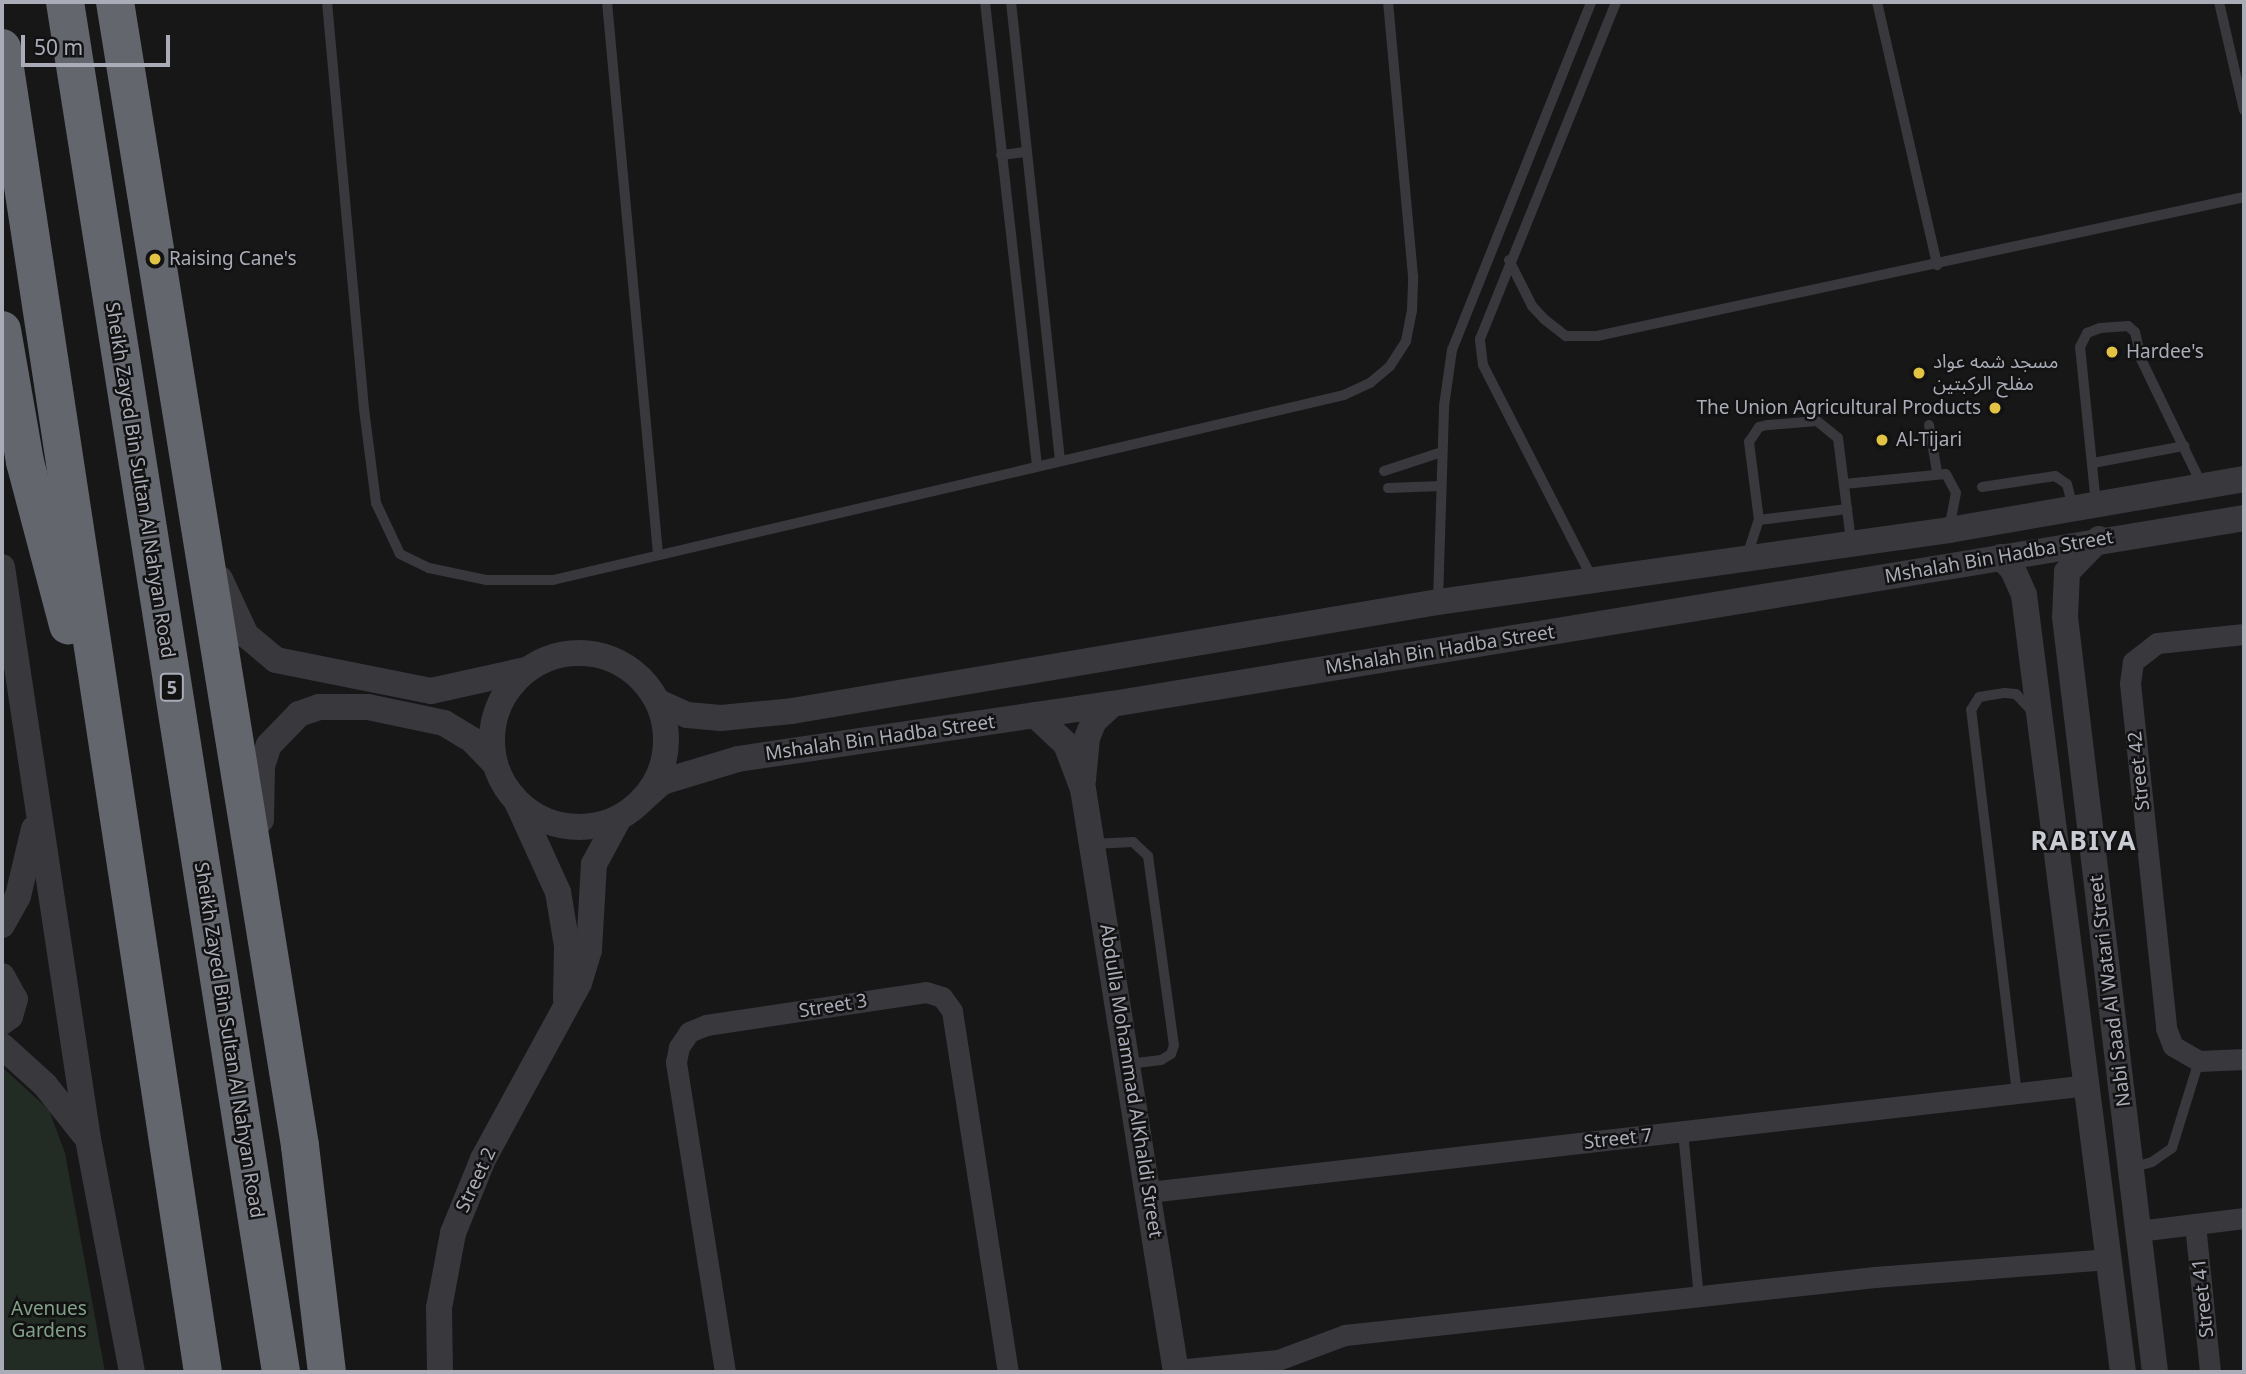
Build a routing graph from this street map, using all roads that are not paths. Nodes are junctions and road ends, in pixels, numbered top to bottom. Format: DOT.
graph roads {
  1 [pos="65,2"];
  2 [pos="115,2"];
  3 [pos="327,2"];
  4 [pos="607,2"];
  5 [pos="985,2"];
  6 [pos="1011,2"];
  7 [pos="1388,2"];
  8 [pos="1591,2"];
  9 [pos="1616,2"];
  10 [pos="1877,2"];
  11 [pos="2219,2"];
  12 [pos="2,48"];
  13 [pos="2244,110"];
  14 [pos="1027,152"];
  15 [pos="1001,155"];
  16 [pos="2244,197"];
  17 [pos="1509,260"];
  18 [pos="1937,265"];
  19 [pos="2,330"];
  20 [pos="1929,425"];
  21 [pos="2184,446"];
  22 [pos="1442,452"];
  23 [pos="1060,460"];
  24 [pos="2093,463"];
  25 [pos="1037,465"];
  26 [pos="1384,471"];
  27 [pos="1937,472"];
  28 [pos="2244,480"];
  29 [pos="1844,484"];
  30 [pos="1441,486"];
  31 [pos="2203,486"];
  32 [pos="1982,487"];
  33 [pos="1388,488"];
  34 [pos="192,494"];
  35 [pos="2085,506"];
  36 [pos="1847,509"];
  37 [pos="2244,518"];
  38 [pos="1759,520"];
  39 [pos="1949,530"];
  40 [pos="2099,539"];
  41 [pos="1851,541"];
  42 [pos="1787,550"];
  43 [pos="658,554"];
  44 [pos="1747,556"];
  45 [pos="2001,557"];
  46 [pos="2,567"];
  47 [pos="1592,578"];
  48 [pos="1860,582"];
  49 [pos="1787,593"];
  50 [pos="1438,602"];
  51 [pos="2244,634"];
  52 [pos="526,670"];
  53 [pos="658,702"];
  54 [pos="1112,704"];
  55 [pos="1035,715"];
  56 [pos="2039,722"];
  57 [pos="495,764"];
  58 [pos="109,768"];
  59 [pos="1083,789"];
  60 [pos="643,799"];
  61 [pos="516,800"];
  62 [pos="37,817"];
  63 [pos="619,817"];
  64 [pos="1092,844"];
  65 [pos="2101,914"];
  66 [pos="2065,918"];
  67 [pos="265,923"];
  68 [pos="2,925"];
  69 [pos="2,976"];
  70 [pos="566,1004"];
  71 [pos="2,1022"];
  72 [pos="2,1046"];
  73 [pos="2244,1059"];
  74 [pos="2199,1061"];
  75 [pos="1128,1064"];
  76 [pos="2088,1085"];
  77 [pos="2017,1094"];
  78 [pos="1683,1132"];
  79 [pos="88,1139"];
  80 [pos="2131,1168"];
  81 [pos="1149,1192"];
  82 [pos="2244,1218"];
  83 [pos="2194,1224"];
  84 [pos="2138,1231"];
  85 [pos="2109,1259"];
  86 [pos="1699,1297"];
  87 [pos="126,1338"];
  88 [pos="1176,1371"];
  89 [pos="125,1372"];
  90 [pos="132,1372"];
  91 [pos="203,1372"];
  92 [pos="281,1372"];
  93 [pos="327,1372"];
  94 [pos="440,1372"];
  95 [pos="724,1372"];
  96 [pos="1008,1372"];
  97 [pos="2123,1372"];
  98 [pos="2155,1372"];
  99 [pos="2210,1372"];
  1 -- 92 [label="highway, Sheikh Zayed Bin Sultan Al Nahyan Road / 5"];
  2 -- 34 [label="highway"];
  3 -- 43 [label="lane"];
  4 -- 43 [label="lane"];
  5 -- 15 [label="lane"];
  6 -- 14 [label="lane"];
  7 -- 23 [label="lane"];
  8 -- 22 [label="lane"];
  9 -- 17 [label="lane"];
  10 -- 18 [label="lane"];
  11 -- 13 [label="lane"];
  12 -- 58 [label="highway"];
  14 -- 15 [label="lane"];
  14 -- 23 [label="lane"];
  15 -- 25 [label="lane"];
  16 -- 18 [label="lane"];
  17 -- 18 [label="lane"];
  17 -- 47 [label="lane"];
  19 -- 58 [label="highway"];
  20 -- 27 [label="lane"];
  21 -- 24 [label="lane"];
  21 -- 24 [label="lane"];
  21 -- 31 [label="lane"];
  22 -- 26 [label="lane"];
  22 -- 30 [label="lane"];
  23 -- 25 [label="lane"];
  24 -- 35 [label="lane"];
  25 -- 43 [label="lane"];
  27 -- 29 [label="lane"];
  27 -- 39 [label="lane"];
  28 -- 31 [label="street, Mshalah Bin Hadba Street"];
  29 -- 36 [label="lane"];
  29 -- 38 [label="lane"];
  30 -- 33 [label="lane"];
  30 -- 50 [label="lane"];
  31 -- 35 [label="street, Mshalah Bin Hadba Street"];
  32 -- 35 [label="lane"];
  34 -- 52 [label="street"];
  34 -- 67 [label="highway"];
  35 -- 39 [label="street, Mshalah Bin Hadba Street"];
  36 -- 38 [label="lane"];
  36 -- 41 [label="lane"];
  37 -- 40 [label="street, Mshalah Bin Hadba Street"];
  38 -- 44 [label="lane"];
  39 -- 41 [label="street, Mshalah Bin Hadba Street"];
  40 -- 45 [label="street, Mshalah Bin Hadba Street"];
  40 -- 65 [label="street, Nabi Saad Al Watari Street"];
  41 -- 42 [label="street, Mshalah Bin Hadba Street"];
  41 -- 48 [label="street"];
  42 -- 44 [label="street, Mshalah Bin Hadba Street"];
  42 -- 49 [label="street"];
  44 -- 47 [label="street, Mshalah Bin Hadba Street"];
  45 -- 48 [label="street, Mshalah Bin Hadba Street"];
  45 -- 56 [label="street, Nabi Saad Al Watari Street"];
  46 -- 62 [label="street"];
  47 -- 50 [label="street, Mshalah Bin Hadba Street"];
  48 -- 49 [label="street, Mshalah Bin Hadba Street"];
  49 -- 54 [label="street, Mshalah Bin Hadba Street"];
  50 -- 53 [label="street, Mshalah Bin Hadba Street"];
  51 -- 74 [label="street, Street 42"];
  52 -- 53 [label="street"];
  52 -- 57 [label="street"];
  53 -- 60 [label="street"];
  54 -- 55 [label="street, Mshalah Bin Hadba Street"];
  54 -- 59 [label="street, Abdulla Mohammad AlKhaldi Street"];
  55 -- 59 [label="street, Abdulla Mohammad AlKhaldi Street"];
  55 -- 60 [label="street, Mshalah Bin Hadba Street"];
  56 -- 66 [label="street, Nabi Saad Al Watari Street"];
  56 -- 77 [label="lane"];
  57 -- 61 [label="street"];
  57 -- 67 [label="street"];
  58 -- 91 [label="highway"];
  59 -- 64 [label="street, Abdulla Mohammad AlKhaldi Street"];
  60 -- 63 [label="street"];
  61 -- 63 [label="street"];
  61 -- 70 [label="street, Street 2"];
  62 -- 68 [label="street"];
  62 -- 79 [label="street"];
  63 -- 70 [label="street, Street 2"];
  64 -- 75 [label="street, Abdulla Mohammad AlKhaldi Street"];
  64 -- 75 [label="lane"];
  65 -- 66 [label="street"];
  65 -- 80 [label="street, Nabi Saad Al Watari Street"];
  66 -- 76 [label="street, Nabi Saad Al Watari Street"];
  67 -- 93 [label="highway"];
  69 -- 71 [label="street"];
  70 -- 94 [label="street, Street 2"];
  72 -- 79 [label="street"];
  73 -- 74 [label="street"];
  74 -- 80 [label="lane"];
  75 -- 81 [label="street, Abdulla Mohammad AlKhaldi Street"];
  76 -- 77 [label="street, Street 7"];
  76 -- 85 [label="street, Nabi Saad Al Watari Street"];
  77 -- 78 [label="street, Street 7"];
  78 -- 81 [label="street, Street 7"];
  78 -- 86 [label="lane"];
  79 -- 87 [label="street"];
  80 -- 84 [label="street, Nabi Saad Al Watari Street"];
  81 -- 88 [label="street, Abdulla Mohammad AlKhaldi Street"];
  82 -- 83 [label="street"];
  83 -- 84 [label="street"];
  83 -- 99 [label="street, Street 41"];
  84 -- 98 [label="street, Nabi Saad Al Watari Street"];
  85 -- 86 [label="street"];
  85 -- 97 [label="street, Nabi Saad Al Watari Street"];
  86 -- 88 [label="street"];
  87 -- 89 [label="lane"];
  87 -- 90 [label="street"];
  95 -- 96 [label="street, Street 3"];
}
